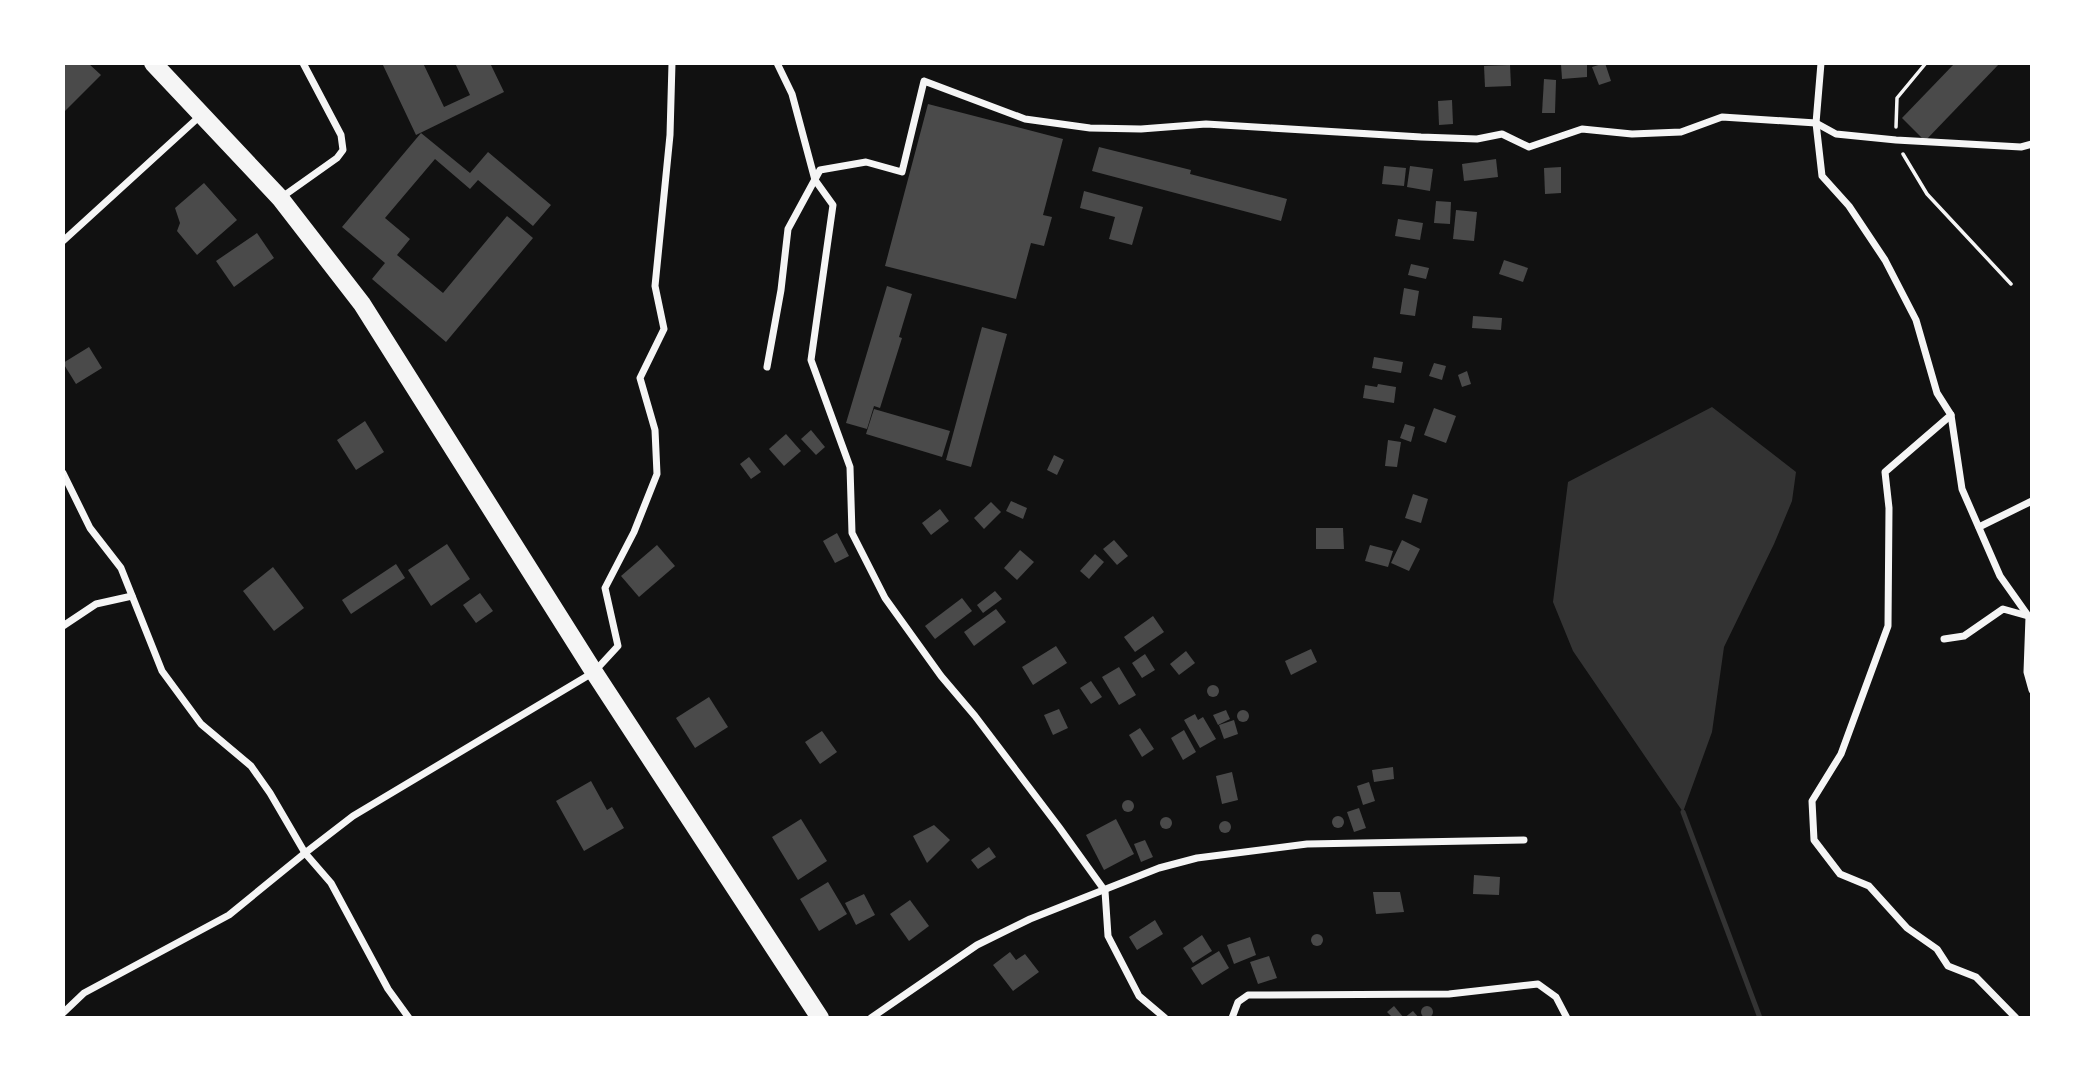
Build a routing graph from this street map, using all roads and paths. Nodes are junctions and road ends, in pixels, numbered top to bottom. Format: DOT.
graph roads {
  1 [pos="153,63"];
  2 [pos="303,63"];
  3 [pos="671,63"];
  4 [pos="777,63"];
  5 [pos="1821,63"];
  6 [pos="1926,63"];
  7 [pos="200,116"];
  8 [pos="1816,122"];
  9 [pos="1896,140"];
  10 [pos="2032,144"];
  11 [pos="815,180"];
  12 [pos="280,198"];
  13 [pos="63,241"];
  14 [pos="2011,284"];
  15 [pos="767,368"];
  16 [pos="1951,415"];
  17 [pos="63,473"];
  18 [pos="2032,501"];
  19 [pos="1979,527"];
  20 [pos="132,596"];
  21 [pos="2031,617"];
  22 [pos="63,626"];
  23 [pos="1944,639"];
  24 [pos="594,672"];
  25 [pos="2032,690"];
  26 [pos="1524,840"];
  27 [pos="304,853"];
  28 [pos="1105,891"];
  29 [pos="63,1013"];
  30 [pos="409,1018"];
  31 [pos="820,1018"];
  32 [pos="871,1018"];
  33 [pos="1165,1018"];
  34 [pos="1233,1018"];
  35 [pos="1567,1018"];
  36 [pos="2016,1018"];
  1 -- 7 [label="main road"];
  2 -- 12 [label="street"];
  3 -- 24 [label="street"];
  4 -- 11 [label="street"];
  5 -- 8 [label="street"];
  6 -- 9 [label="path"];
  7 -- 12 [label="main road"];
  7 -- 13 [label="street"];
  8 -- 9 [label="street"];
  8 -- 11 [label="street"];
  8 -- 16 [label="street"];
  9 -- 10 [label="street"];
  9 -- 14 [label="path"];
  11 -- 15 [label="street"];
  11 -- 28 [label="street"];
  12 -- 24 [label="main road"];
  16 -- 19 [label="street"];
  16 -- 36 [label="street"];
  17 -- 20 [label="street"];
  18 -- 19 [label="street"];
  19 -- 21 [label="street"];
  20 -- 22 [label="street"];
  20 -- 27 [label="street"];
  21 -- 23 [label="street"];
  21 -- 25 [label="street"];
  24 -- 27 [label="street"];
  24 -- 31 [label="main road"];
  26 -- 28 [label="street"];
  27 -- 29 [label="street"];
  27 -- 30 [label="street"];
  28 -- 32 [label="street"];
  28 -- 33 [label="street"];
  34 -- 35 [label="street"];
}
